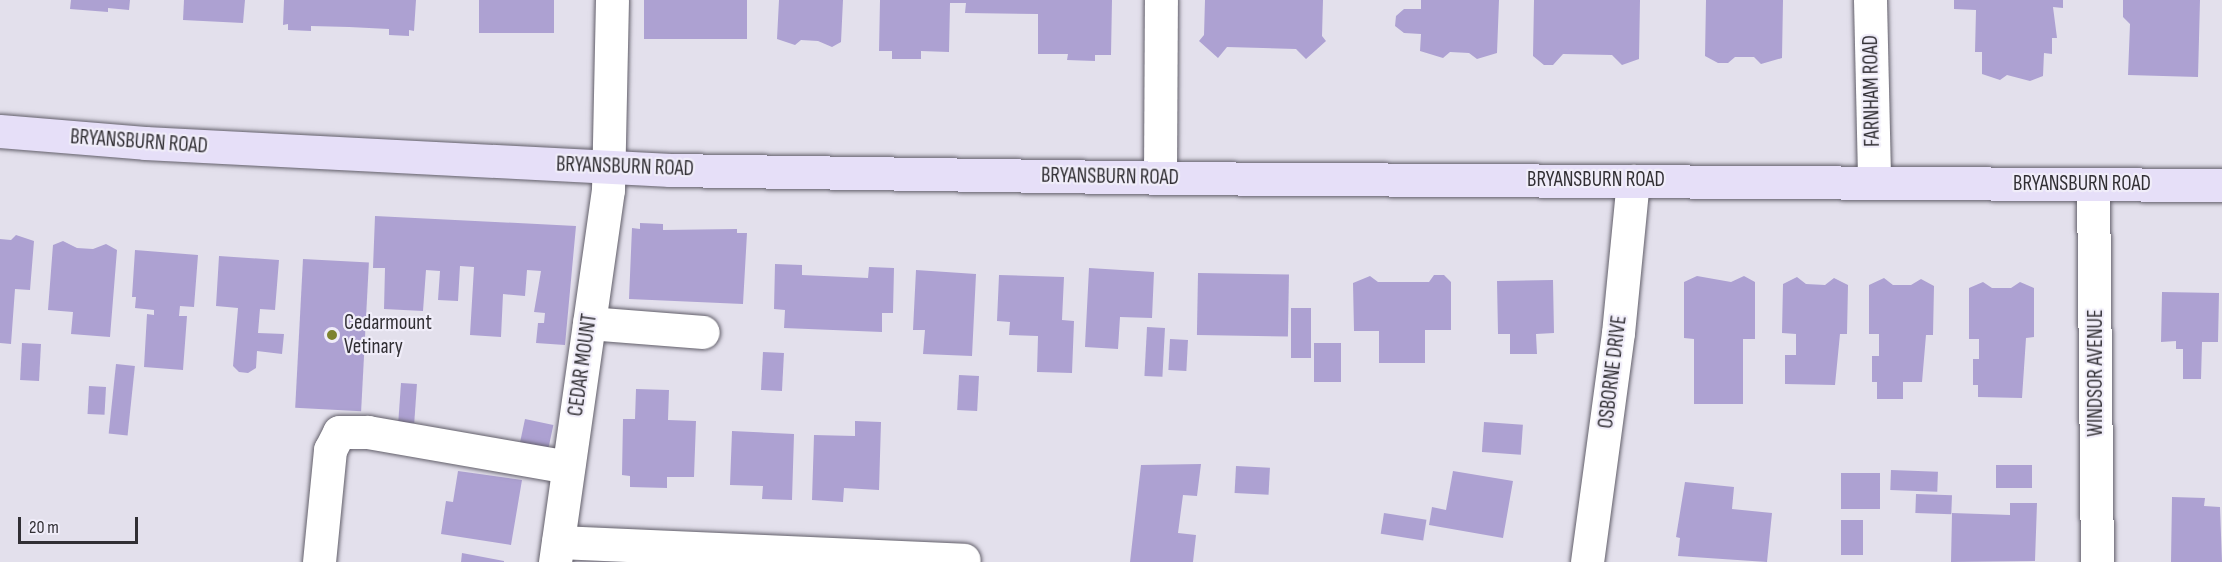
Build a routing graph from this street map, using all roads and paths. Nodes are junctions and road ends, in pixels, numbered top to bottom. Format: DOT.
graph roads {
  1 [pos="612,0"];
  2 [pos="1161,0"];
  3 [pos="1870,0"];
  4 [pos="0,131"];
  5 [pos="609,167"];
  6 [pos="1160,178"];
  7 [pos="1633,181"];
  8 [pos="1874,183"];
  9 [pos="2093,184"];
  10 [pos="2222,185"];
  11 [pos="589,323"];
  12 [pos="703,332"];
  13 [pos="568,467"];
  14 [pos="556,552"];
  15 [pos="964,560"];
  16 [pos="319,562"];
  17 [pos="1587,562"];
  18 [pos="2097,562"];
  1 -- 5 [label="street, CEDAR MOUNT"];
  2 -- 6 [label="street"];
  3 -- 8 [label="street, FARNHAM ROAD"];
  4 -- 5 [label="main road, BRYANSBURN ROAD"];
  5 -- 6 [label="main road, BRYANSBURN ROAD"];
  5 -- 11 [label="street, CEDAR MOUNT"];
  6 -- 7 [label="main road, BRYANSBURN ROAD"];
  7 -- 8 [label="main road, BRYANSBURN ROAD"];
  7 -- 17 [label="street, OSBORNE DRIVE"];
  8 -- 9 [label="main road, BRYANSBURN ROAD"];
  9 -- 10 [label="main road, BRYANSBURN ROAD"];
  9 -- 18 [label="street, WINDSOR AVENUE"];
  11 -- 12 [label="street"];
  11 -- 13 [label="street, CEDAR MOUNT"];
  13 -- 14 [label="street, CEDAR MOUNT"];
  13 -- 16 [label="street"];
  14 -- 15 [label="street"];
}
